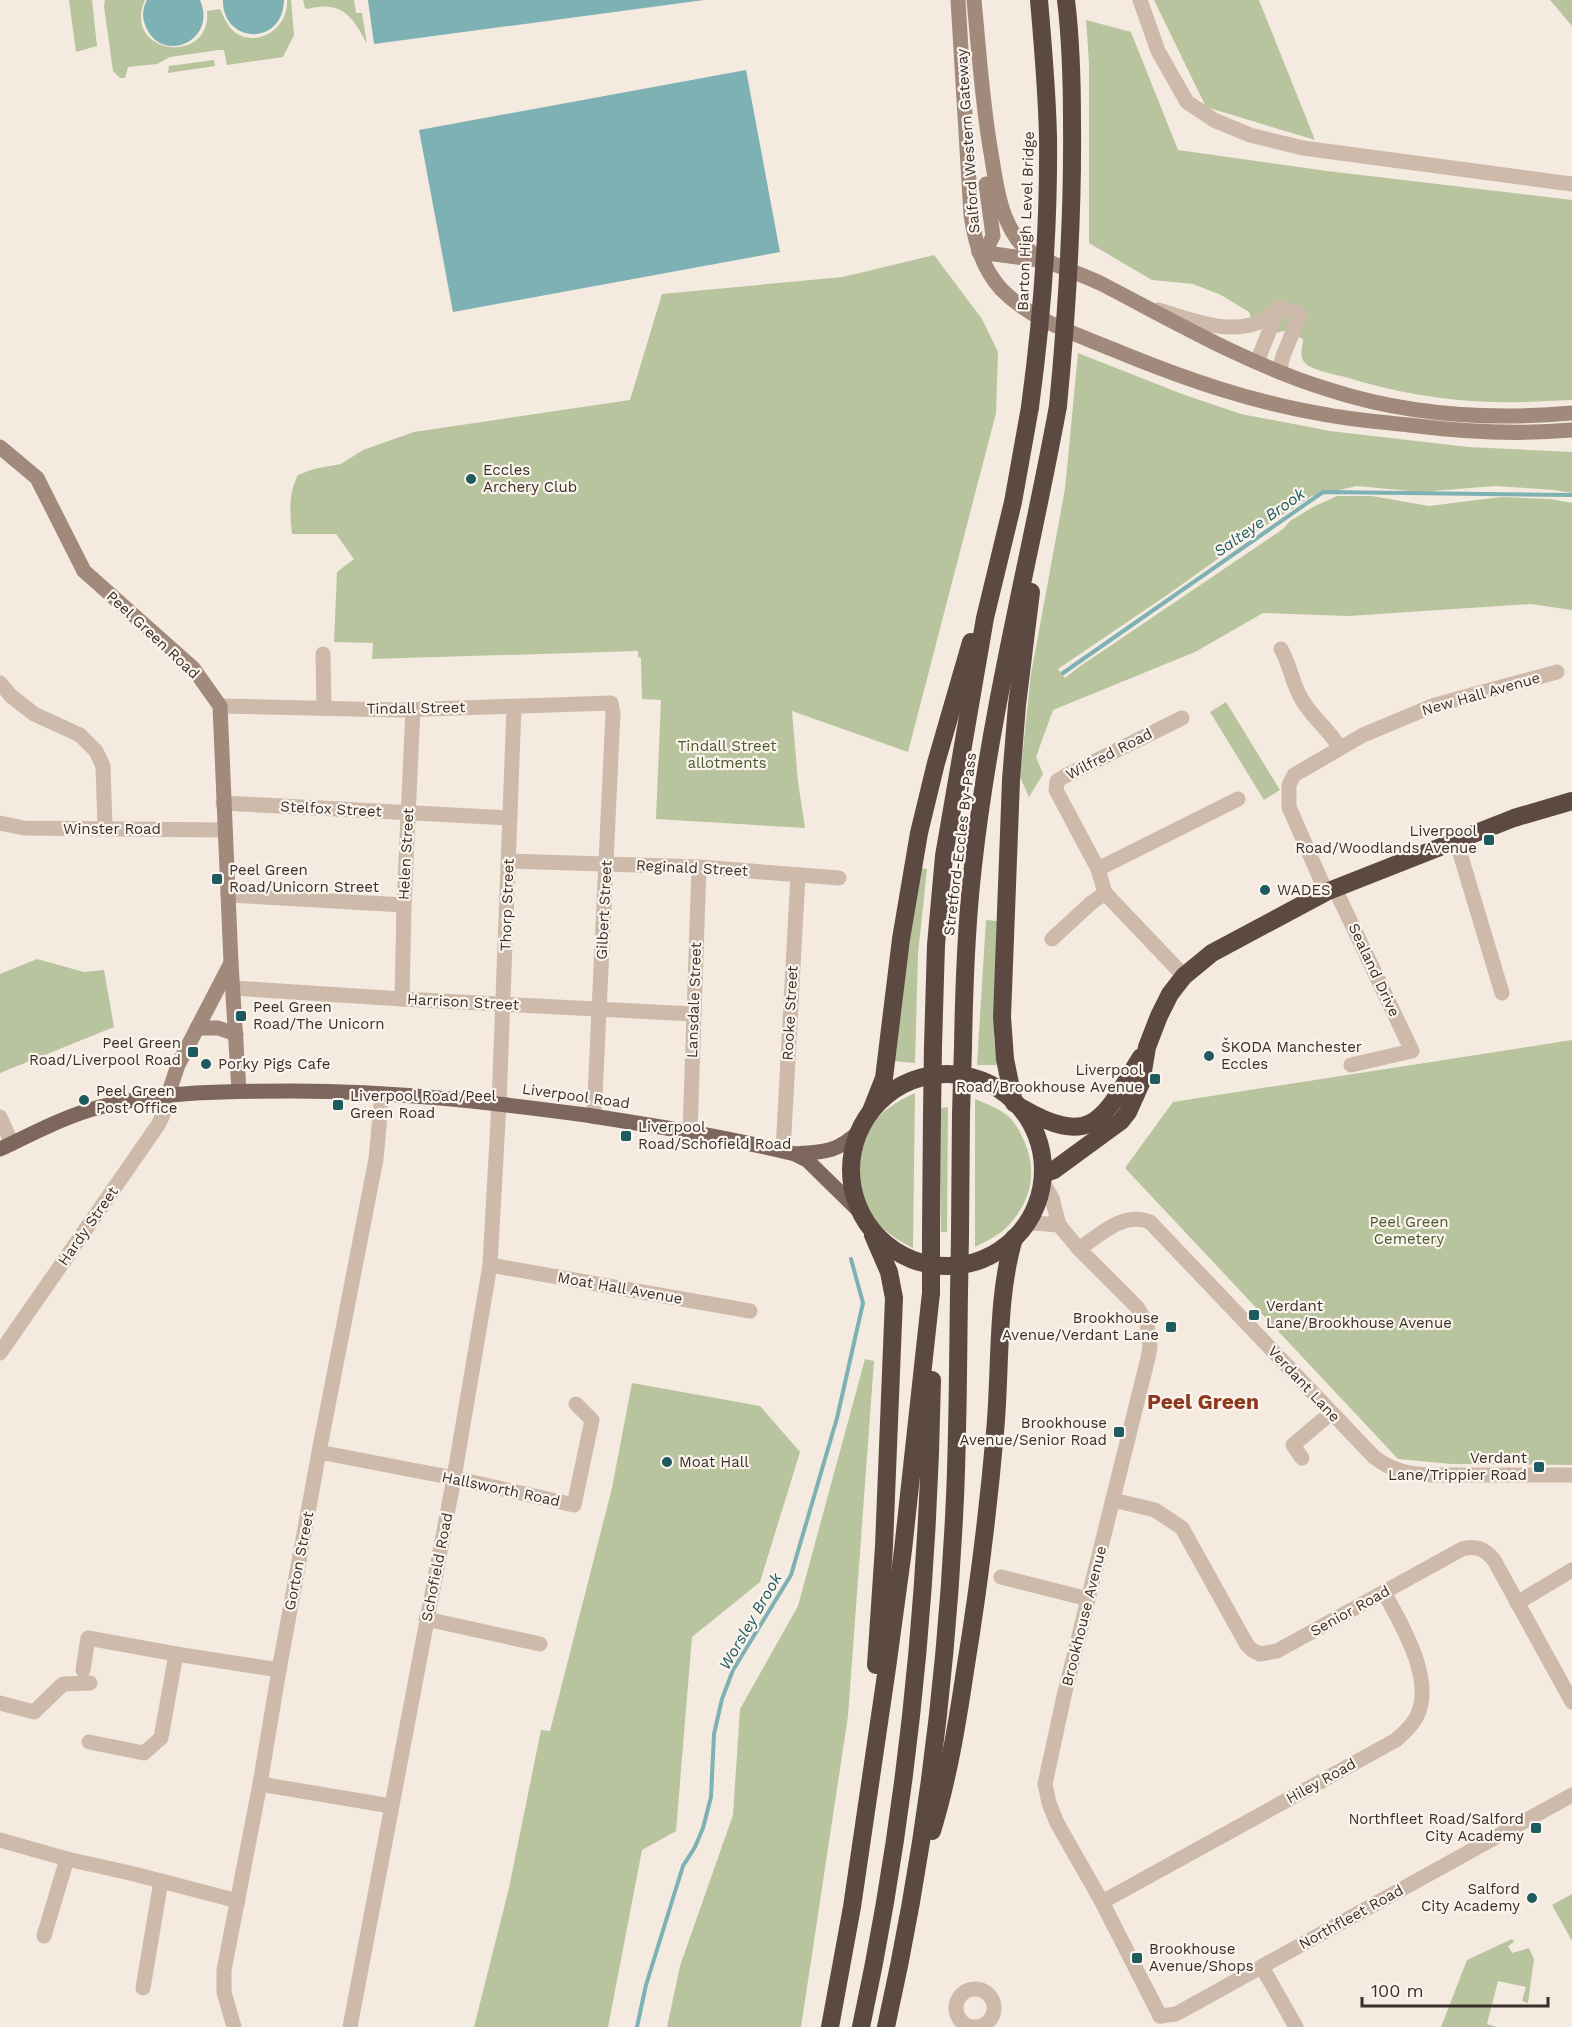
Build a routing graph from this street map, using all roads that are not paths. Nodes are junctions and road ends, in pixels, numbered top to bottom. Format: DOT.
graph roads {
  1 [pos="958,0"];
  2 [pos="974,0"];
  3 [pos="1039,0"];
  4 [pos="1066,0"];
  5 [pos="1140,0"];
  6 [pos="988,135"];
  7 [pos="1572,184"];
  8 [pos="979,252"];
  9 [pos="1051,261"];
  10 [pos="1146,307"];
  11 [pos="1279,307"];
  12 [pos="1257,362"];
  13 [pos="1279,372"];
  14 [pos="1030,407"];
  15 [pos="1572,413"];
  16 [pos="1572,430"];
  17 [pos="0,447"];
  18 [pos="1046,471"];
  19 [pos="1013,502"];
  20 [pos="1281,649"];
  21 [pos="324,654"];
  22 [pos="1557,672"];
  23 [pos="0,683"];
  24 [pos="611,703"];
  25 [pos="220,706"];
  26 [pos="514,707"];
  27 [pos="324,708"];
  28 [pos="413,709"];
  29 [pos="1182,718"];
  30 [pos="1340,747"];
  31 [pos="1238,799"];
  32 [pos="1572,801"];
  33 [pos="224,803"];
  34 [pos="408,813"];
  35 [pos="510,818"];
  36 [pos="0,823"];
  37 [pos="105,828"];
  38 [pos="225,830"];
  39 [pos="1456,840"];
  40 [pos="508,861"];
  41 [pos="606,865"];
  42 [pos="699,867"];
  43 [pos="1098,869"];
  44 [pos="798,875"];
  45 [pos="839,878"];
  46 [pos="1330,890"];
  47 [pos="1105,892"];
  48 [pos="228,895"];
  49 [pos="404,905"];
  50 [pos="1052,939"];
  51 [pos="231,963"];
  52 [pos="1184,976"];
  53 [pos="233,988"];
  54 [pos="1502,993"];
  55 [pos="402,999"];
  56 [pos="502,1004"];
  57 [pos="599,1008"];
  58 [pos="694,1014"];
  59 [pos="197,1028"];
  60 [pos="236,1035"];
  61 [pos="1147,1047"];
  62 [pos="1351,1065"];
  63 [pos="239,1091"];
  64 [pos="382,1094"];
  65 [pos="168,1095"];
  66 [pos="499,1103"];
  67 [pos="1015,1104"];
  68 [pos="871,1111"];
  69 [pos="594,1116"];
  70 [pos="0,1117"];
  71 [pos="861,1130"];
  72 [pos="690,1132"];
  73 [pos="6,1147"];
  74 [pos="789,1153"];
  75 [pos="1042,1178"];
  76 [pos="865,1219"];
  77 [pos="1059,1225"];
  78 [pos="1020,1231"];
  79 [pos="1079,1249"];
  80 [pos="490,1265"];
  81 [pos="931,1293"];
  82 [pos="750,1311"];
  83 [pos="0,1352"];
  84 [pos="576,1404"];
  85 [pos="1331,1413"];
  86 [pos="319,1452"];
  87 [pos="1302,1458"];
  88 [pos="1572,1475"];
  89 [pos="454,1478"];
  90 [pos="1113,1500"];
  91 [pos="1572,1570"];
  92 [pos="1001,1577"];
  93 [pos="1384,1592"];
  94 [pos="1088,1599"];
  95 [pos="1517,1603"];
  96 [pos="426,1620"];
  97 [pos="540,1644"];
  98 [pos="176,1654"];
  99 [pos="279,1670"];
  100 [pos="1572,1702"];
  101 [pos="0,1703"];
  102 [pos="89,1742"];
  103 [pos="875,1742"];
  104 [pos="260,1784"];
  105 [pos="1572,1795"];
  106 [pos="391,1806"];
  107 [pos="0,1840"];
  108 [pos="67,1859"];
  109 [pos="161,1881"];
  110 [pos="913,1890"];
  111 [pos="238,1901"];
  112 [pos="1102,1902"];
  113 [pos="44,1936"];
  114 [pos="1262,1967"];
  115 [pos="143,1988"];
  116 [pos="1156,2021"];
  117 [pos="234,2027"];
  118 [pos="350,2027"];
  119 [pos="830,2027"];
  120 [pos="861,2027"];
  121 [pos="886,2027"];
  122 [pos="1296,2027"];
  1 -- 8 [label="street, Salford Western Gateway"];
  2 -- 6 [label="street, Salford Western Gateway"];
  3 -- 14 [label="highway, Barton High Level Bridge, bridge"];
  4 -- 18 [label="highway, Stretford-Eccles By-Pass, bridge"];
  5 -- 7 [label="street"];
  6 -- 8 [label="street"];
  6 -- 9 [label="street, Salford Western Gateway"];
  8 -- 9 [label="street"];
  8 -- 16 [label="street, Salford Western Gateway"];
  9 -- 10 [label="street, Salford Western Gateway"];
  10 -- 11 [label="street"];
  10 -- 12 [label="street, Salford Western Gateway"];
  11 -- 12 [label="street"];
  11 -- 13 [label="street"];
  12 -- 13 [label="street, Salford Western Gateway"];
  13 -- 15 [label="street, Salford Western Gateway"];
  14 -- 19 [label="highway, Stretford-Eccles By-Pass"];
  17 -- 25 [label="street, Peel Green Road"];
  18 -- 67 [label="highway"];
  18 -- 110 [label="highway, Stretford-Eccles By-Pass, bridge"];
  19 -- 68 [label="highway"];
  19 -- 81 [label="highway, Stretford-Eccles By-Pass, bridge"];
  20 -- 30 [label="street"];
  21 -- 27 [label="street"];
  22 -- 30 [label="street, New Hall Avenue"];
  23 -- 37 [label="street"];
  24 -- 26 [label="street, Tindall Street"];
  24 -- 41 [label="street, Gilbert Street"];
  25 -- 27 [label="street, Tindall Street"];
  25 -- 33 [label="street"];
  26 -- 28 [label="street, Tindall Street"];
  26 -- 35 [label="street, Thorp Street"];
  27 -- 28 [label="street, Tindall Street"];
  28 -- 34 [label="street, Helen Street"];
  29 -- 43 [label="street, Wilfred Road"];
  30 -- 46 [label="street, New Hall Avenue"];
  31 -- 43 [label="street"];
  32 -- 39 [label="highway"];
  33 -- 34 [label="street, Stelfox Street"];
  33 -- 38 [label="street"];
  34 -- 35 [label="street, Stelfox Street"];
  34 -- 49 [label="street, Helen Street"];
  35 -- 40 [label="street, Thorp Street"];
  36 -- 37 [label="street, Winster Road"];
  37 -- 38 [label="street, Winster Road"];
  38 -- 48 [label="street"];
  39 -- 46 [label="highway"];
  39 -- 54 [label="street"];
  40 -- 41 [label="street, Reginald Street"];
  40 -- 56 [label="street, Thorp Street"];
  41 -- 42 [label="street, Reginald Street"];
  41 -- 57 [label="street, Gilbert Street"];
  42 -- 44 [label="street, Reginald Street"];
  42 -- 58 [label="street, Lansdale Street"];
  43 -- 47 [label="street, Wilfred Road"];
  44 -- 45 [label="street, Reginald Street"];
  44 -- 74 [label="street, Rooke Street"];
  46 -- 52 [label="highway"];
  46 -- 62 [label="street, Sealand Drive"];
  47 -- 50 [label="street"];
  47 -- 52 [label="street, Wilfred Road"];
  48 -- 49 [label="street"];
  48 -- 51 [label="street"];
  49 -- 55 [label="street, Helen Street"];
  51 -- 53 [label="street"];
  51 -- 59 [label="street"];
  52 -- 61 [label="highway"];
  53 -- 55 [label="street, Harrison Street"];
  53 -- 60 [label="street"];
  55 -- 56 [label="street, Harrison Street"];
  56 -- 57 [label="street, Harrison Street"];
  56 -- 66 [label="street, Thorp Street"];
  57 -- 58 [label="street, Harrison Street"];
  57 -- 69 [label="street, Gilbert Street"];
  58 -- 72 [label="street, Lansdale Street"];
  59 -- 60 [label="street"];
  59 -- 65 [label="street"];
  60 -- 63 [label="street"];
  61 -- 67 [label="highway"];
  61 -- 75 [label="highway"];
  63 -- 64 [label="main road, Liverpool Road"];
  63 -- 65 [label="main road, Liverpool Road"];
  64 -- 66 [label="main road, Liverpool Road"];
  64 -- 86 [label="street, Gorton Street"];
  65 -- 73 [label="main road, Liverpool Road"];
  65 -- 83 [label="street, Hardy Street"];
  66 -- 69 [label="main road, Liverpool Road"];
  66 -- 80 [label="street, Schofield Road"];
  67 -- 68 [label="highway"];
  67 -- 75 [label="highway"];
  68 -- 71 [label="highway"];
  69 -- 72 [label="main road, Liverpool Road"];
  70 -- 73 [label="street"];
  71 -- 74 [label="main road, Liverpool Road"];
  71 -- 76 [label="highway"];
  72 -- 74 [label="main road, Liverpool Road"];
  74 -- 76 [label="main road, Liverpool Road"];
  75 -- 77 [label="street, Brookhouse Avenue"];
  75 -- 78 [label="highway"];
  76 -- 78 [label="highway"];
  76 -- 103 [label="highway"];
  77 -- 78 [label="street"];
  77 -- 79 [label="street, Brookhouse Avenue"];
  78 -- 110 [label="highway"];
  79 -- 85 [label="street, Verdant Lane"];
  79 -- 90 [label="street, Brookhouse Avenue"];
  80 -- 82 [label="street, Moat Hall Avenue"];
  80 -- 89 [label="street, Schofield Road"];
  81 -- 103 [label="highway"];
  81 -- 120 [label="highway"];
  84 -- 89 [label="street, Hallsworth Road"];
  85 -- 87 [label="street"];
  85 -- 88 [label="street, Verdant Lane"];
  86 -- 89 [label="street, Hallsworth Road"];
  86 -- 99 [label="street, Gorton Street"];
  89 -- 96 [label="street, Schofield Road"];
  90 -- 93 [label="street, Senior Road"];
  90 -- 94 [label="street, Brookhouse Avenue"];
  91 -- 95 [label="street"];
  92 -- 94 [label="street"];
  93 -- 95 [label="street, Senior Road"];
  93 -- 112 [label="street, Hiley Road"];
  94 -- 112 [label="street, Brookhouse Avenue"];
  95 -- 100 [label="street, Senior Road"];
  96 -- 97 [label="street"];
  96 -- 106 [label="street, Schofield Road"];
  98 -- 99 [label="street"];
  98 -- 101 [label="street"];
  98 -- 102 [label="street"];
  99 -- 104 [label="street, Gorton Street"];
  103 -- 119 [label="highway"];
  104 -- 106 [label="street"];
  104 -- 111 [label="street, Gorton Street"];
  105 -- 114 [label="street, Northfleet Road"];
  106 -- 118 [label="street, Schofield Road"];
  107 -- 108 [label="street"];
  108 -- 109 [label="street"];
  108 -- 113 [label="street"];
  109 -- 111 [label="street"];
  109 -- 115 [label="street"];
  110 -- 121 [label="highway"];
  111 -- 117 [label="street, Gorton Street"];
  112 -- 116 [label="street, Brookhouse Avenue"];
  114 -- 116 [label="street, Northfleet Road"];
  114 -- 122 [label="street"];
}
